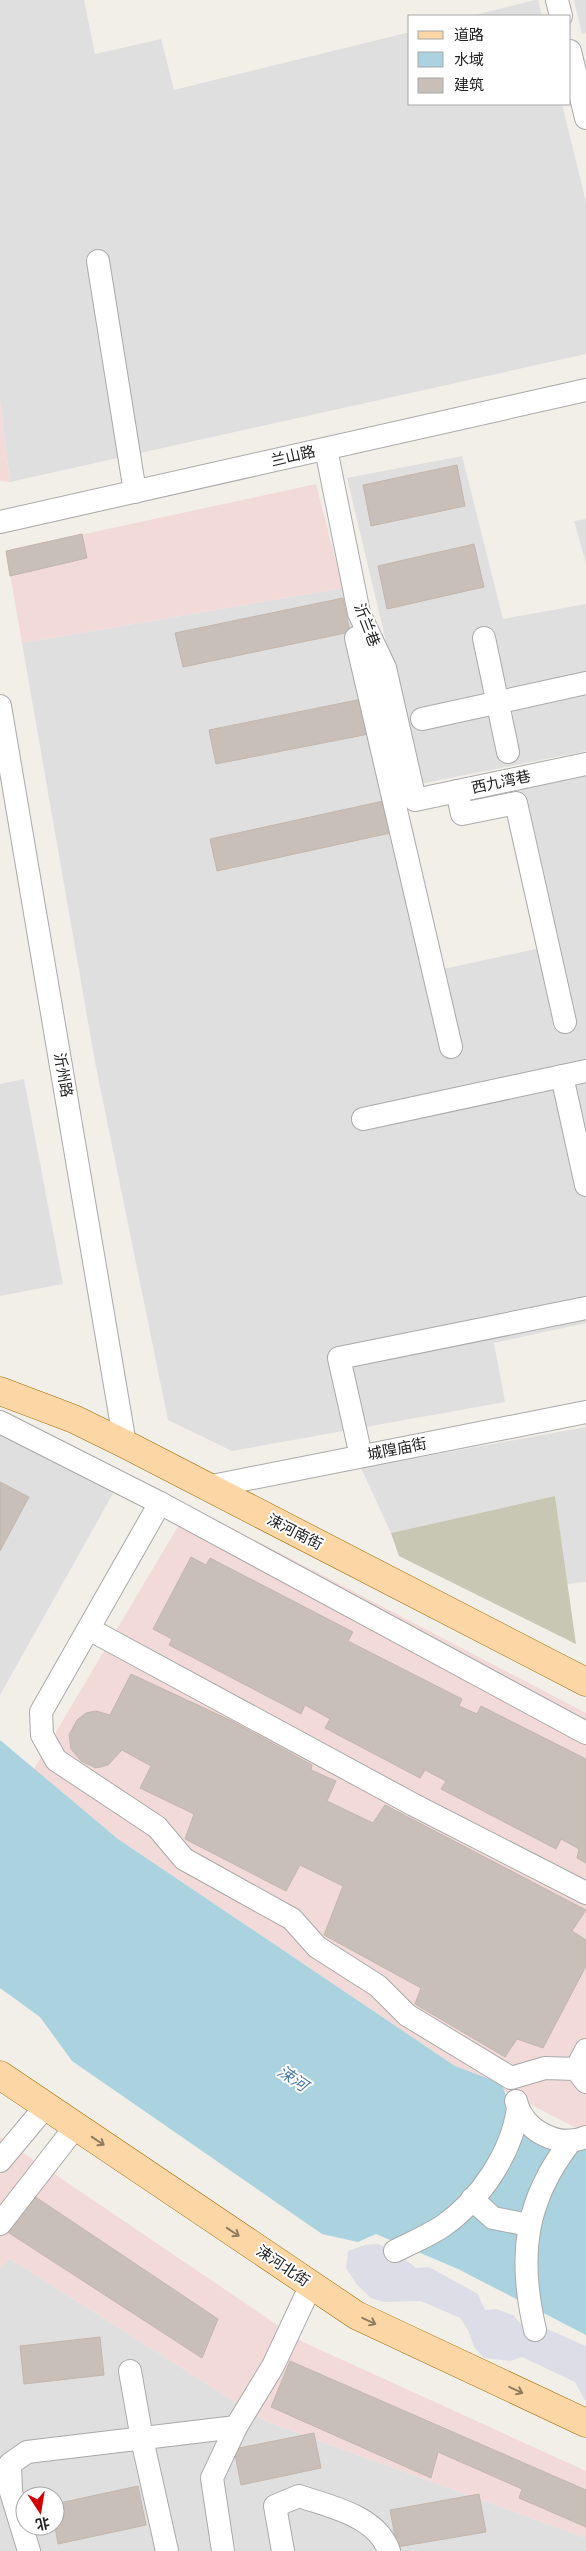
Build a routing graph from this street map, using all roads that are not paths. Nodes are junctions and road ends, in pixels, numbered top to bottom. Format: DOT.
graph roads {
  1 [pos="557,0"];
  2 [pos="561,15"];
  3 [pos="571,55"];
  4 [pos="586,118"];
  5 [pos="98,261"];
  6 [pos="586,390"];
  7 [pos="326,449"];
  8 [pos="135,492"];
  9 [pos="0,522"];
  10 [pos="356,638"];
  11 [pos="484,638"];
  12 [pos="586,683"];
  13 [pos="497,702"];
  14 [pos="0,706"];
  15 [pos="422,720"];
  16 [pos="508,752"];
  17 [pos="586,764"];
  18 [pos="398,770"];
  19 [pos="457,791"];
  20 [pos="416,800"];
  21 [pos="565,1022"];
  22 [pos="451,1048"];
  23 [pos="586,1071"];
  24 [pos="562,1076"];
  25 [pos="363,1119"];
  26 [pos="586,1186"];
  27 [pos="586,1308"];
  28 [pos="0,1391"];
  29 [pos="586,1412"];
  30 [pos="0,1422"];
  31 [pos="125,1444"];
  32 [pos="361,1456"];
  33 [pos="207,1487"];
  34 [pos="160,1503"];
  35 [pos="89,1629"];
  36 [pos="586,1682"];
  37 [pos="586,1733"];
  38 [pos="586,1893"];
  39 [pos="583,2067"];
  40 [pos="0,2075"];
  41 [pos="511,2078"];
  42 [pos="46,2106"];
  43 [pos="518,2108"];
  44 [pos="76,2126"];
  45 [pos="578,2139"];
  46 [pos="0,2161"];
  47 [pos="472,2198"];
  48 [pos="0,2224"];
  49 [pos="529,2225"];
  50 [pos="395,2251"];
  51 [pos="312,2285"];
  52 [pos="535,2330"];
  53 [pos="130,2371"];
  54 [pos="586,2423"];
  55 [pos="236,2427"];
  56 [pos="142,2439"];
  57 [pos="29,2551"];
  58 [pos="167,2551"];
  59 [pos="223,2551"];
  60 [pos="283,2551"];
  61 [pos="389,2551"];
  1 -- 2 [label="street"];
  3 -- 4 [label="street"];
  5 -- 8 [label="street"];
  6 -- 7 [label="street, 兰山路"];
  7 -- 8 [label="street, 兰山路"];
  7 -- 18 [label="street, 沂兰巷"];
  8 -- 9 [label="street, 兰山路"];
  10 -- 18 [label="street"];
  11 -- 13 [label="street"];
  12 -- 13 [label="street"];
  13 -- 15 [label="street"];
  13 -- 16 [label="street"];
  14 -- 31 [label="street, 沂州路"];
  17 -- 19 [label="street, 西九湾巷"];
  18 -- 20 [label="street, 沂兰巷"];
  18 -- 22 [label="street"];
  19 -- 20 [label="street, 西九湾巷"];
  19 -- 21 [label="street"];
  23 -- 24 [label="street"];
  24 -- 25 [label="street"];
  24 -- 26 [label="street"];
  27 -- 32 [label="street"];
  28 -- 31 [label="main road, 涑河南街"];
  29 -- 32 [label="street, 城隍庙街"];
  30 -- 34 [label="street"];
  31 -- 33 [label="main road, 涑河南街"];
  32 -- 33 [label="street, 城隍庙街"];
  33 -- 36 [label="main road, 涑河南街"];
  34 -- 35 [label="street"];
  34 -- 37 [label="street"];
  35 -- 38 [label="street"];
  35 -- 41 [label="street"];
  39 -- 41 [label="street"];
  40 -- 42 [label="main road, 涑河北街"];
  41 -- 43 [label="street"];
  42 -- 44 [label="main road, 涑河北街"];
  42 -- 46 [label="street"];
  43 -- 45 [label="street"];
  43 -- 47 [label="street"];
  44 -- 48 [label="street"];
  44 -- 51 [label="main road, 涑河北街, one-way"];
  45 -- 49 [label="street"];
  47 -- 49 [label="street"];
  47 -- 50 [label="street"];
  49 -- 52 [label="street"];
  51 -- 54 [label="main road, 涑河北街, one-way"];
  51 -- 55 [label="street"];
  53 -- 56 [label="street"];
  55 -- 56 [label="street"];
  55 -- 59 [label="street"];
  56 -- 57 [label="street"];
  56 -- 58 [label="street"];
  60 -- 61 [label="street"];
}
